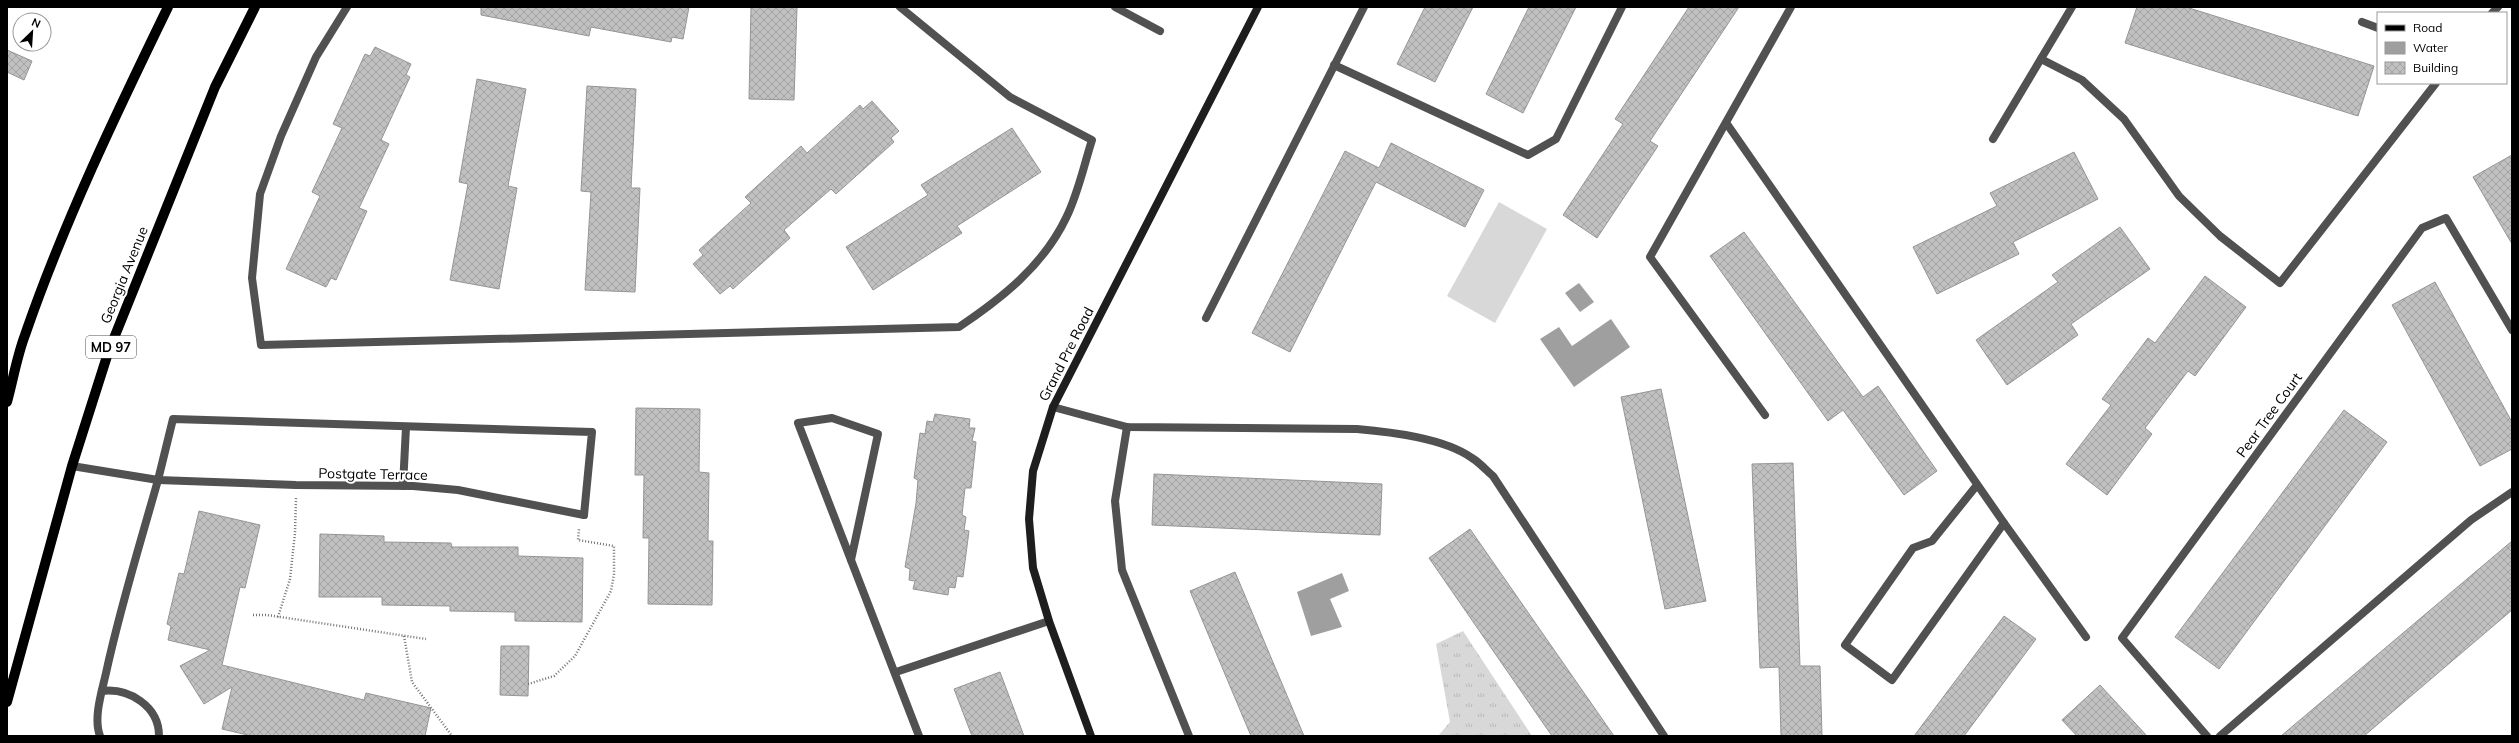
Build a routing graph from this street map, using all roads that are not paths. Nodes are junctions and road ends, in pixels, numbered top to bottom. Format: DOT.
graph roads {
  1 [pos="168,7"];
  2 [pos="255,7"];
  3 [pos="347,7"];
  4 [pos="900,7"];
  5 [pos="1115,7"];
  6 [pos="1258,7"];
  7 [pos="1364,7"];
  8 [pos="1622,7"];
  9 [pos="1791,7"];
  10 [pos="2072,7"];
  11 [pos="2362,22"];
  12 [pos="2377,28"];
  13 [pos="1160,31"];
  14 [pos="2041,59"];
  15 [pos="1334,65"];
  16 [pos="2435,84"];
  17 [pos="1727,124"];
  18 [pos="1993,139"];
  19 [pos="1206,318"];
  20 [pos="2512,330"];
  21 [pos="7,402"];
  22 [pos="1053,407"];
  23 [pos="1765,414"];
  24 [pos="406,426"];
  25 [pos="1127,427"];
  26 [pos="72,466"];
  27 [pos="158,480"];
  28 [pos="1977,485"];
  29 [pos="403,486"];
  30 [pos="2512,492"];
  31 [pos="2002,526"];
  32 [pos="851,560"];
  33 [pos="1048,620"];
  34 [pos="2086,637"];
  35 [pos="896,672"];
  36 [pos="102,691"];
  37 [pos="7,702"];
  38 [pos="96,734"];
  39 [pos="159,736"];
  40 [pos="919,736"];
  41 [pos="1090,736"];
  42 [pos="1189,736"];
  43 [pos="1664,736"];
  44 [pos="2207,736"];
  45 [pos="2220,736"];
  1 -- 21 [label="main road"];
  2 -- 26 [label="main road, Georgia Avenue / MD 97"];
  3 -- 4 [label="street"];
  5 -- 13 [label="street"];
  6 -- 22 [label="street, Grand Pre Road"];
  7 -- 15 [label="street"];
  8 -- 15 [label="street"];
  9 -- 17 [label="street"];
  10 -- 14 [label="street"];
  11 -- 12 [label="street"];
  14 -- 16 [label="street"];
  14 -- 18 [label="street"];
  15 -- 19 [label="street"];
  17 -- 23 [label="street"];
  17 -- 28 [label="street"];
  20 -- 44 [label="street, Pear Tree Court"];
  22 -- 25 [label="street"];
  22 -- 33 [label="street, Grand Pre Road"];
  24 -- 27 [label="street"];
  24 -- 29 [label="street"];
  24 -- 29 [label="street, Postgate Terrace"];
  25 -- 42 [label="street"];
  25 -- 43 [label="street"];
  26 -- 27 [label="street, Postgate Terrace"];
  26 -- 37 [label="main road, Georgia Avenue / MD 97"];
  27 -- 29 [label="street, Postgate Terrace"];
  27 -- 36 [label="street"];
  28 -- 31 [label="street"];
  28 -- 31 [label="street"];
  30 -- 45 [label="street"];
  31 -- 34 [label="street"];
  32 -- 32 [label="street"];
  32 -- 35 [label="street"];
  33 -- 35 [label="street"];
  33 -- 41 [label="street, Grand Pre Road"];
  35 -- 40 [label="street"];
  36 -- 38 [label="street"];
  36 -- 39 [label="street"];
}
